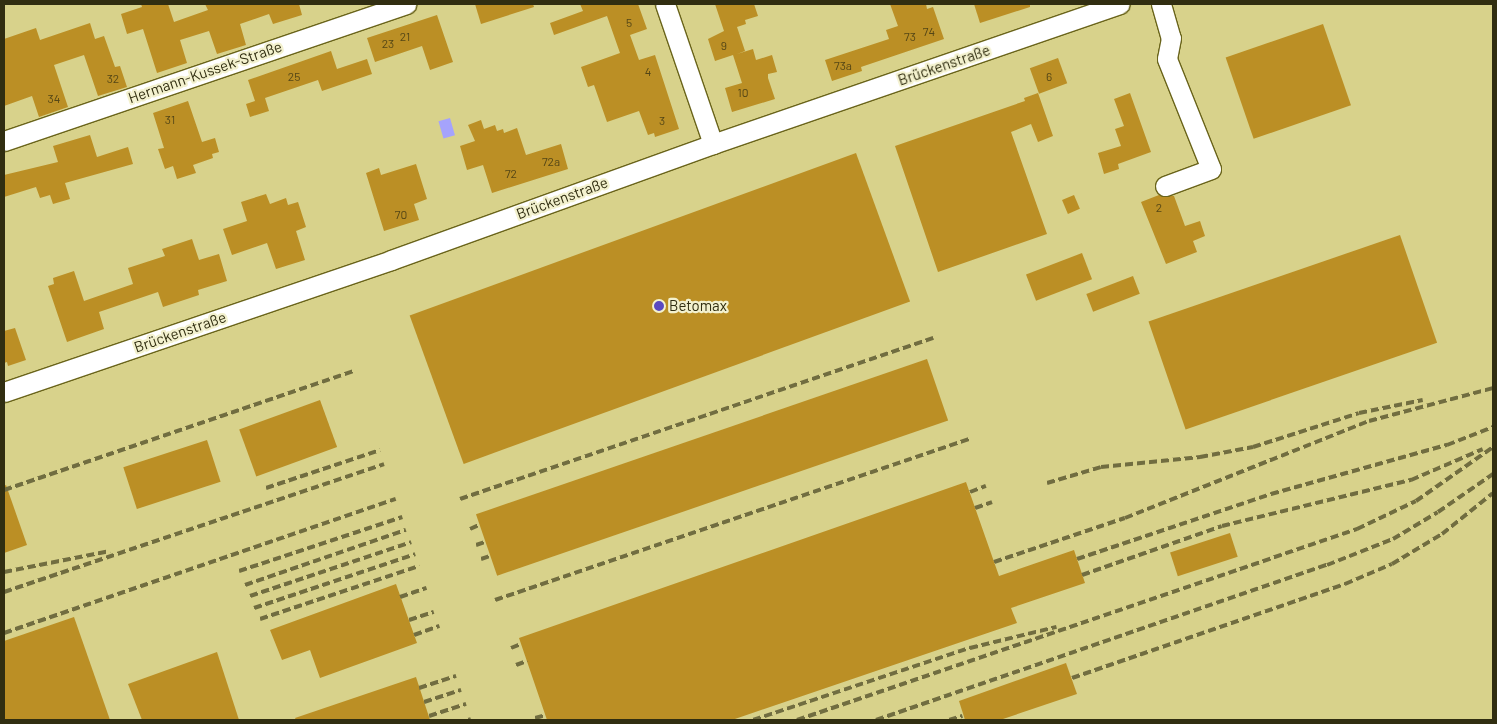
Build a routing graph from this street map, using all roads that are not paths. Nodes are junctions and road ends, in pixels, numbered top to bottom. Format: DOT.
graph roads {
  1 [pos="406,4"];
  2 [pos="664,4"];
  3 [pos="1120,4"];
  4 [pos="1161,4"];
  5 [pos="4,141"];
  6 [pos="713,144"];
  7 [pos="1165,186"];
  8 [pos="4,392"];
  1 -- 5 [label="street, Hermann-Kussek-Straße"];
  2 -- 6 [label="street"];
  3 -- 6 [label="street, Brückenstraße"];
  4 -- 7 [label="street"];
  6 -- 8 [label="street, Brückenstraße"];
}
